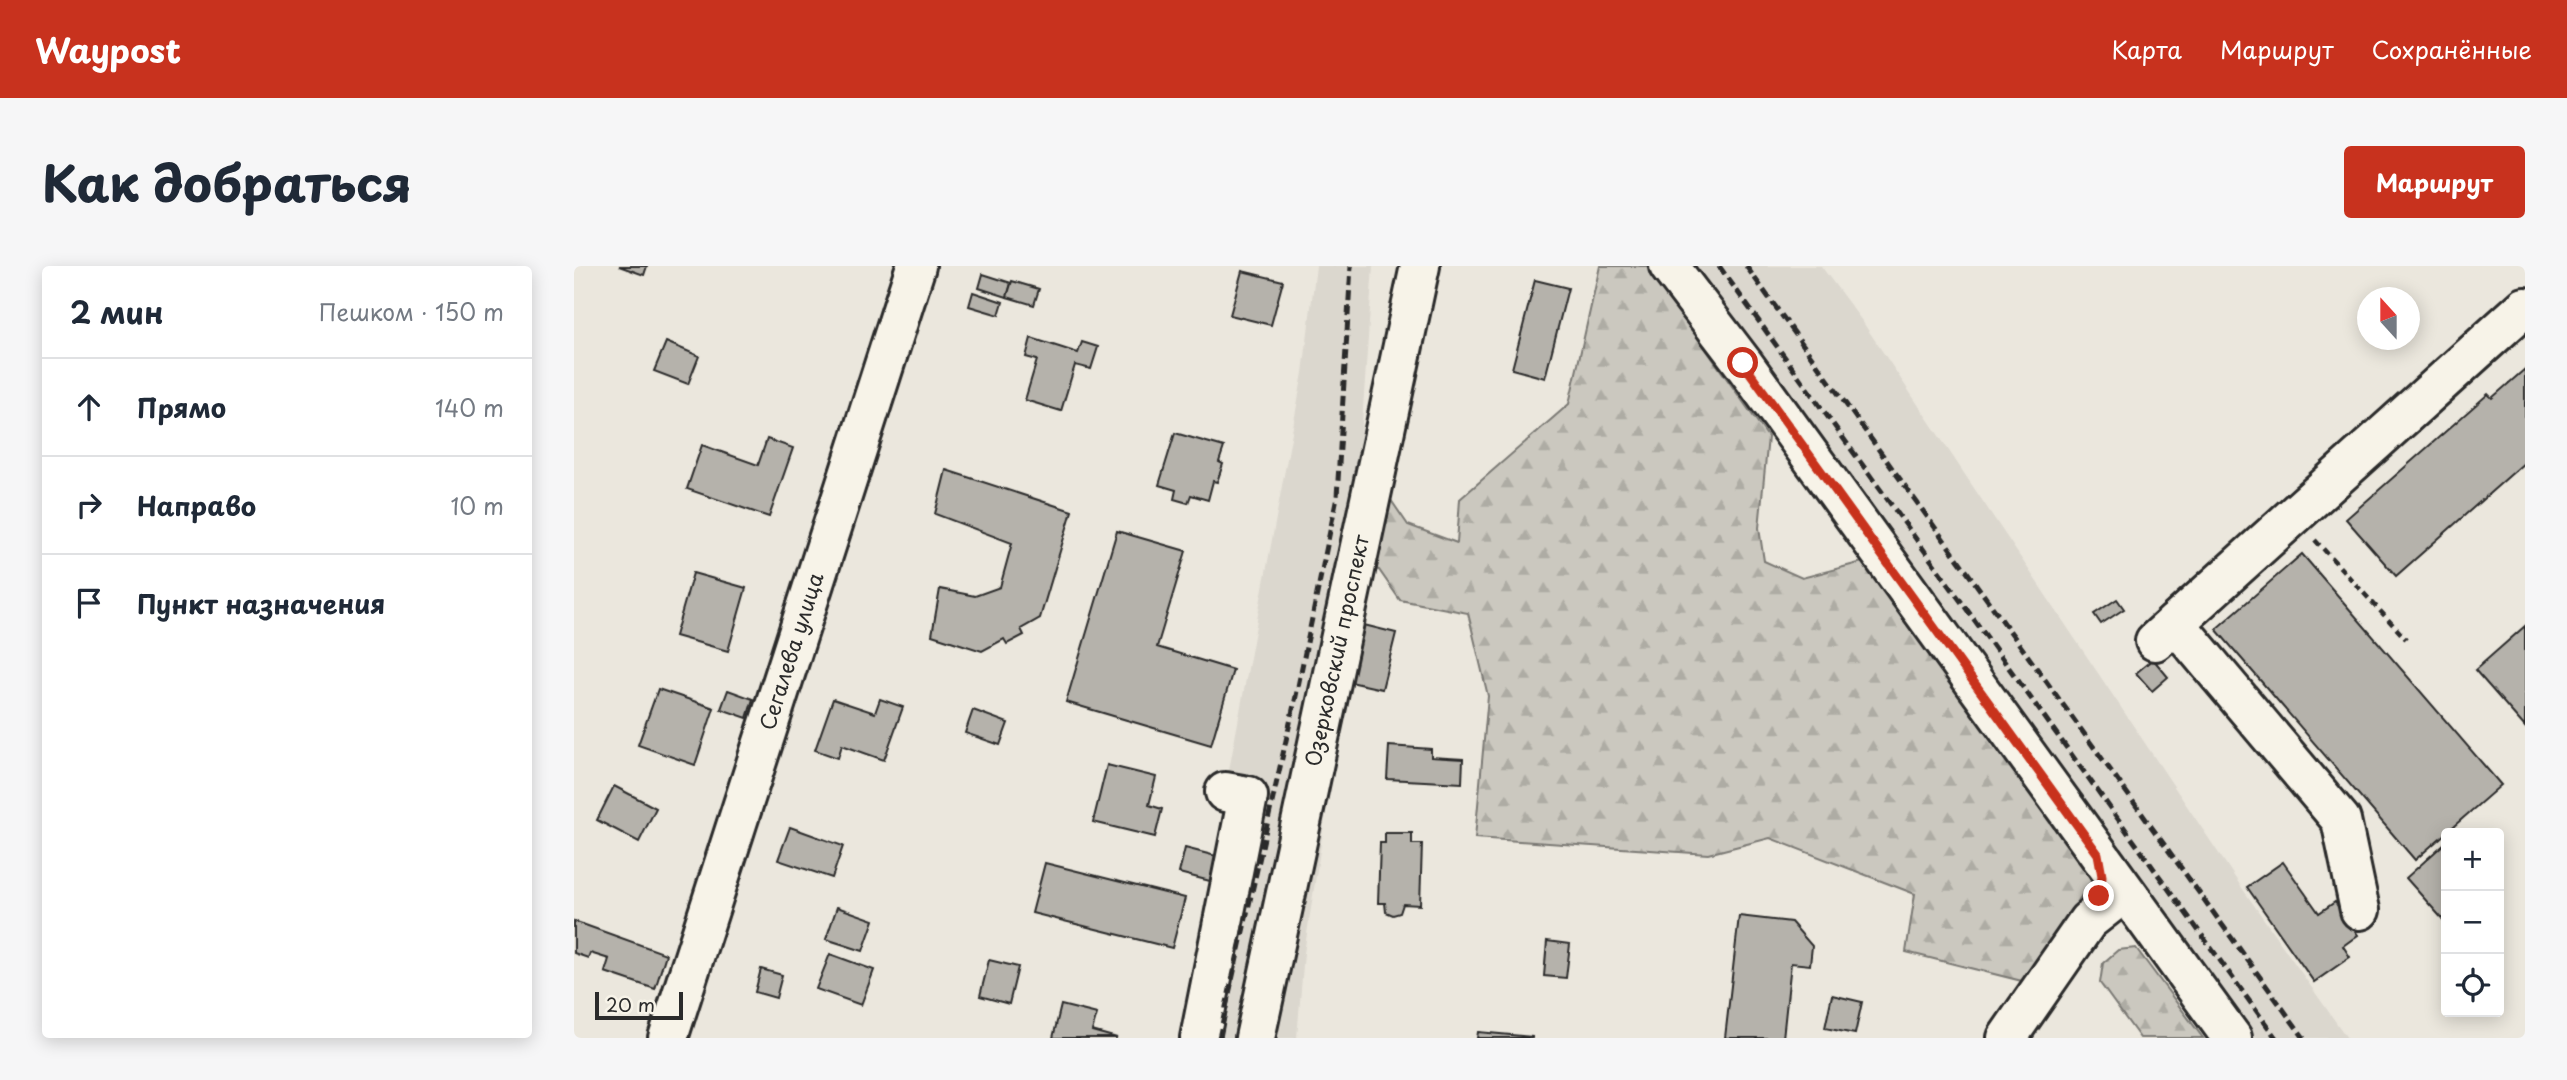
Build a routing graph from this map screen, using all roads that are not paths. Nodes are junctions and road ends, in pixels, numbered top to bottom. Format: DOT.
graph roads {
  1 [pos="916,266"];
  2 [pos="1420,266"];
  3 [pos="1669,266"];
  4 [pos="2525,307"];
  5 [pos="1225,792"];
  6 [pos="2098,854"];
  7 [pos="2125,892"];
  8 [pos="2360,910"];
  9 [pos="2088,920"];
  10 [pos="668,1038"];
  11 [pos="1200,1038"];
  12 [pos="1255,1038"];
  13 [pos="2007,1038"];
  14 [pos="2232,1038"];
  1 -- 10 [label="street, Сегалева улица"];
  2 -- 12 [label="street, Озерковский проспект"];
  3 -- 6 [label="street"];
  4 -- 8 [label="street"];
  5 -- 11 [label="street"];
  6 -- 7 [label="street"];
  6 -- 9 [label="street"];
  7 -- 9 [label="street"];
  7 -- 14 [label="street"];
  9 -- 13 [label="street"];
}
